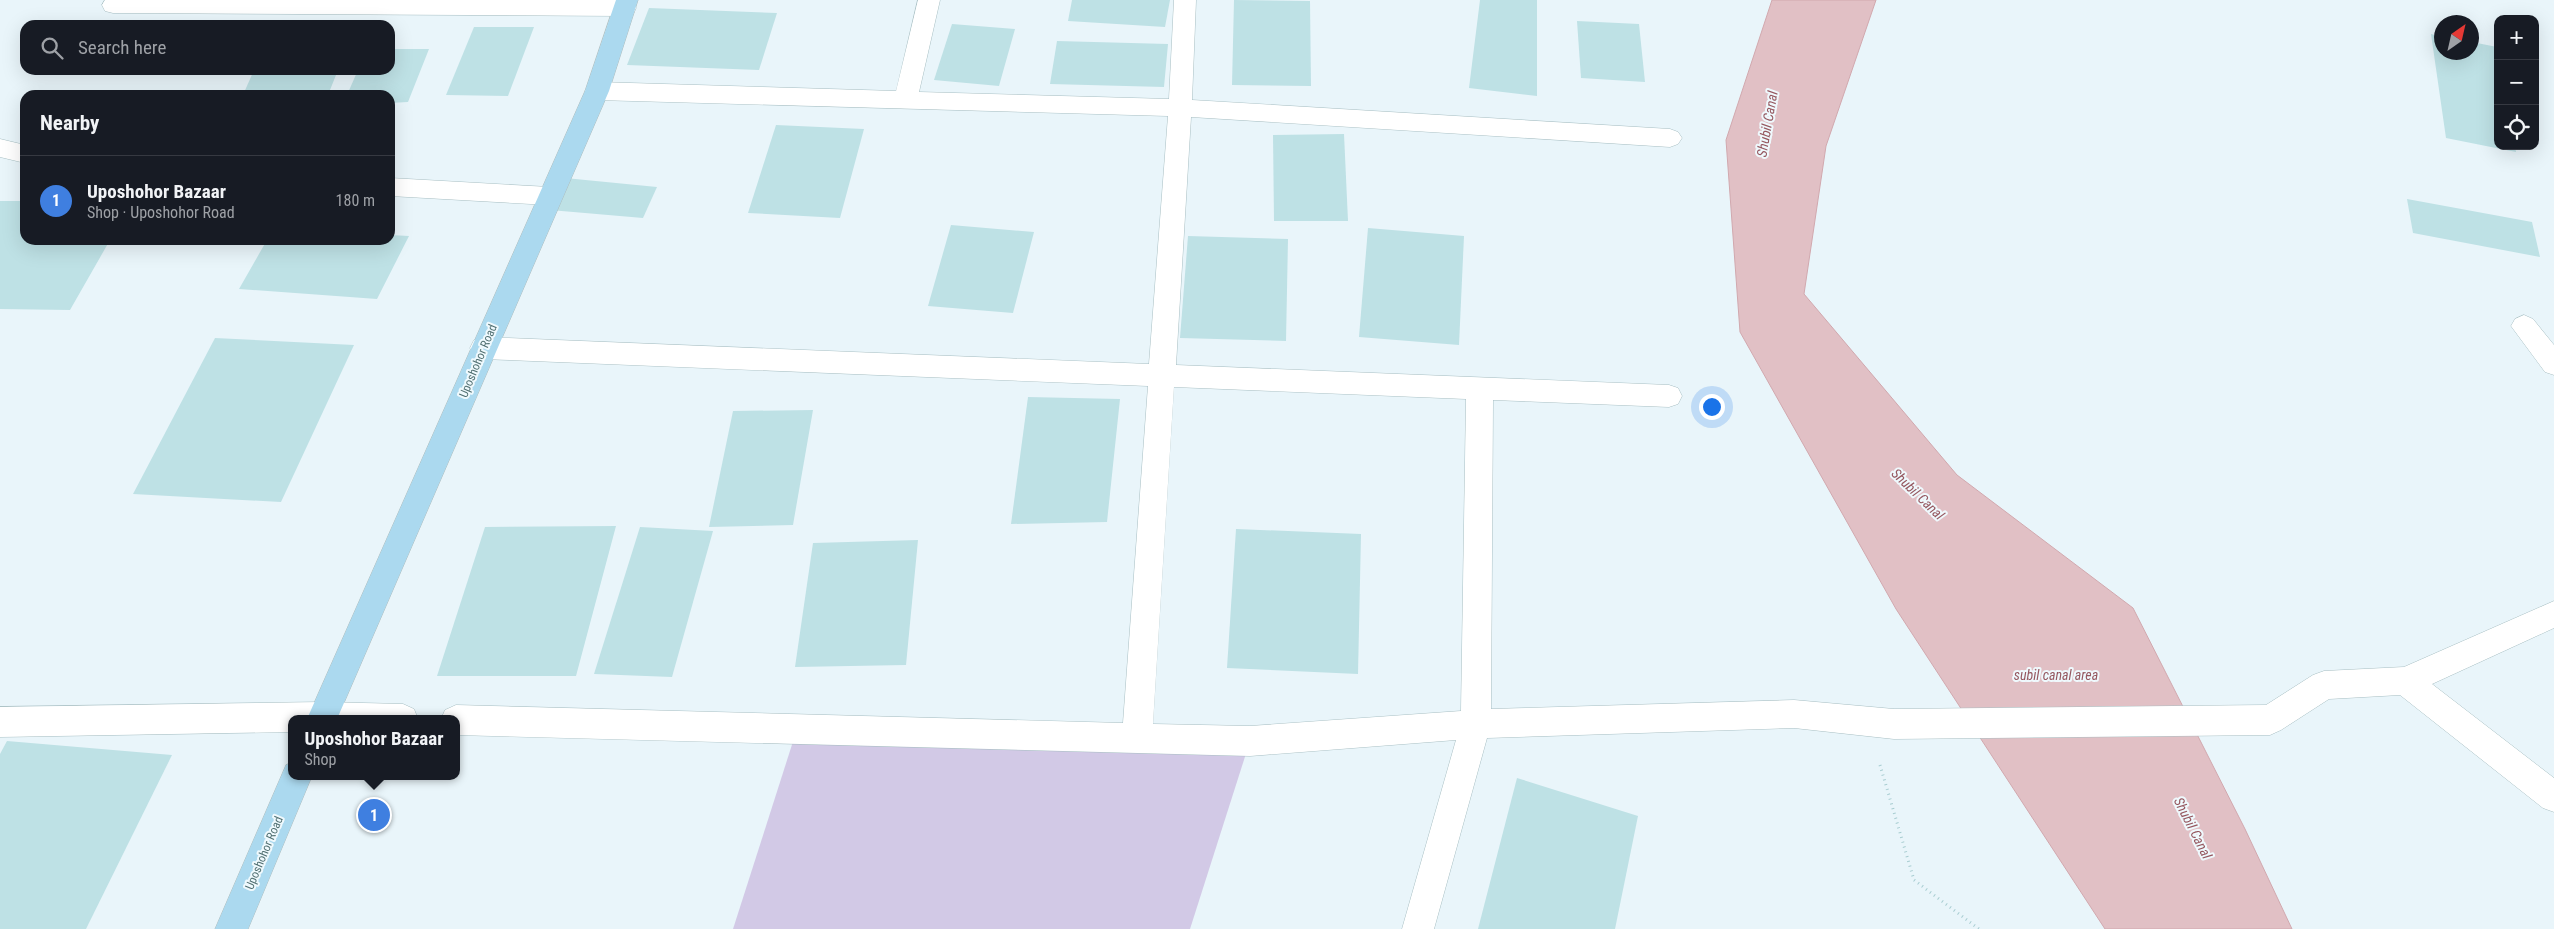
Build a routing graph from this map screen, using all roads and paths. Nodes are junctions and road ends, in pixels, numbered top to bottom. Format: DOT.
graph roads {
  1 [pos="929,0"];
  2 [pos="1184,0"];
  3 [pos="626,4"];
  4 [pos="113,5"];
  5 [pos="597,91"];
  6 [pos="905,100"];
  7 [pos="1180,108"];
  8 [pos="1670,138"];
  9 [pos="0,148"];
  10 [pos="20,153"];
  11 [pos="395,187"];
  12 [pos="549,196"];
  13 [pos="2524,326"];
  14 [pos="483,348"];
  15 [pos="2554,364"];
  16 [pos="1161,376"];
  17 [pos="1480,388"];
  18 [pos="1669,396"];
  19 [pos="2554,614"];
  20 [pos="2405,681"];
  21 [pos="324,715"];
  22 [pos="288,718"];
  23 [pos="460,720"];
  24 [pos="0,722"];
  25 [pos="1476,724"];
  26 [pos="1137,737"];
  27 [pos="1874,762"];
  28 [pos="295,780"];
  29 [pos="2554,797"];
  30 [pos="231,929"];
  31 [pos="1418,929"];
  32 [pos="1980,929"];
  1 -- 6 [label="street"];
  2 -- 7 [label="street"];
  3 -- 4 [label="street"];
  3 -- 5 [label="main road, Uposhohor Road"];
  5 -- 6 [label="street"];
  5 -- 12 [label="main road, Uposhohor Road"];
  6 -- 7 [label="street"];
  7 -- 8 [label="street"];
  7 -- 16 [label="street"];
  9 -- 10 [label="street"];
  11 -- 12 [label="street"];
  12 -- 14 [label="main road, Uposhohor Road"];
  13 -- 15 [label="street"];
  14 -- 16 [label="street"];
  14 -- 21 [label="main road, Uposhohor Road"];
  16 -- 17 [label="street"];
  16 -- 26 [label="street"];
  17 -- 18 [label="street"];
  17 -- 25 [label="street"];
  19 -- 20 [label="street"];
  20 -- 25 [label="street"];
  20 -- 29 [label="street"];
  22 -- 24 [label="street"];
  23 -- 26 [label="street"];
  25 -- 26 [label="street"];
  25 -- 31 [label="street"];
  27 -- 32 [label="path"];
  28 -- 30 [label="main road, Uposhohor Road"];
}
